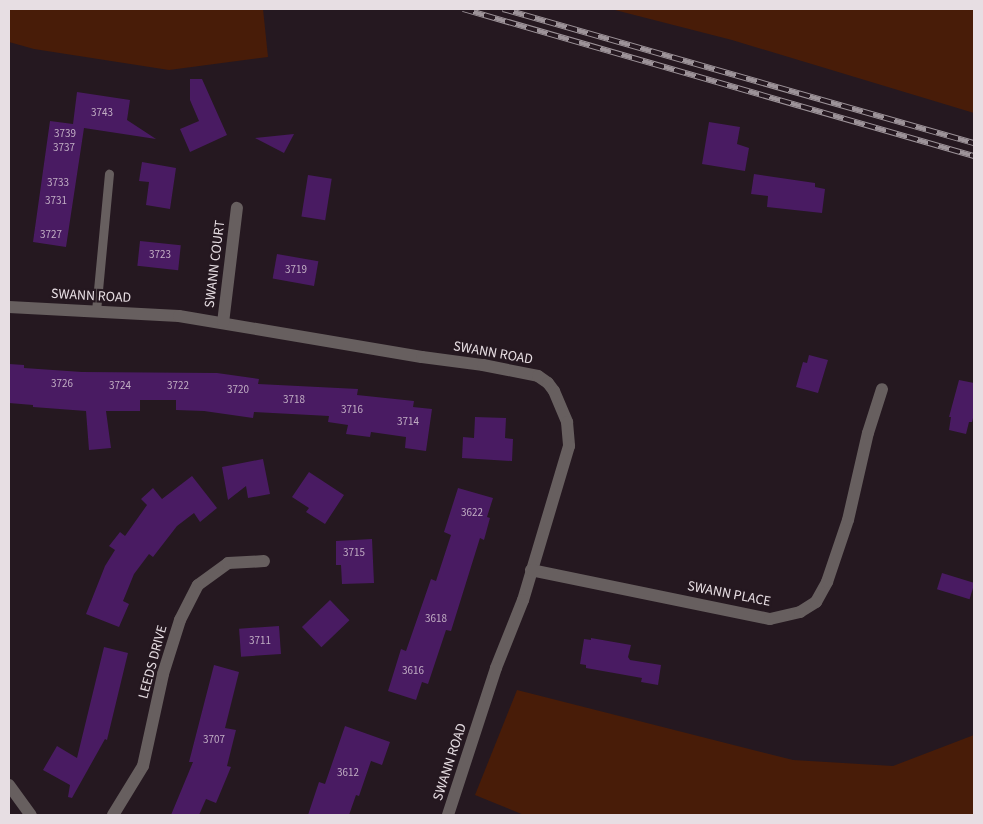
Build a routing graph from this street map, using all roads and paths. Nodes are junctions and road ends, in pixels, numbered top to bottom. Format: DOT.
graph roads {
  1 [pos="109,174"];
  2 [pos="237,208"];
  3 [pos="9,308"];
  4 [pos="96,310"];
  5 [pos="223,323"];
  6 [pos="882,389"];
  7 [pos="264,561"];
  8 [pos="531,570"];
  9 [pos="9,785"];
  10 [pos="31,815"];
  11 [pos="113,815"];
  12 [pos="448,815"];
  1 -- 4 [label="lane"];
  2 -- 5 [label="street, SWANN COURT"];
  3 -- 4 [label="street, SWANN ROAD"];
  4 -- 5 [label="street, SWANN ROAD"];
  5 -- 8 [label="street, SWANN ROAD"];
  6 -- 8 [label="street, SWANN PLACE"];
  7 -- 11 [label="street, LEEDS DRIVE"];
  8 -- 12 [label="street, SWANN ROAD"];
  9 -- 10 [label="street"];
}
